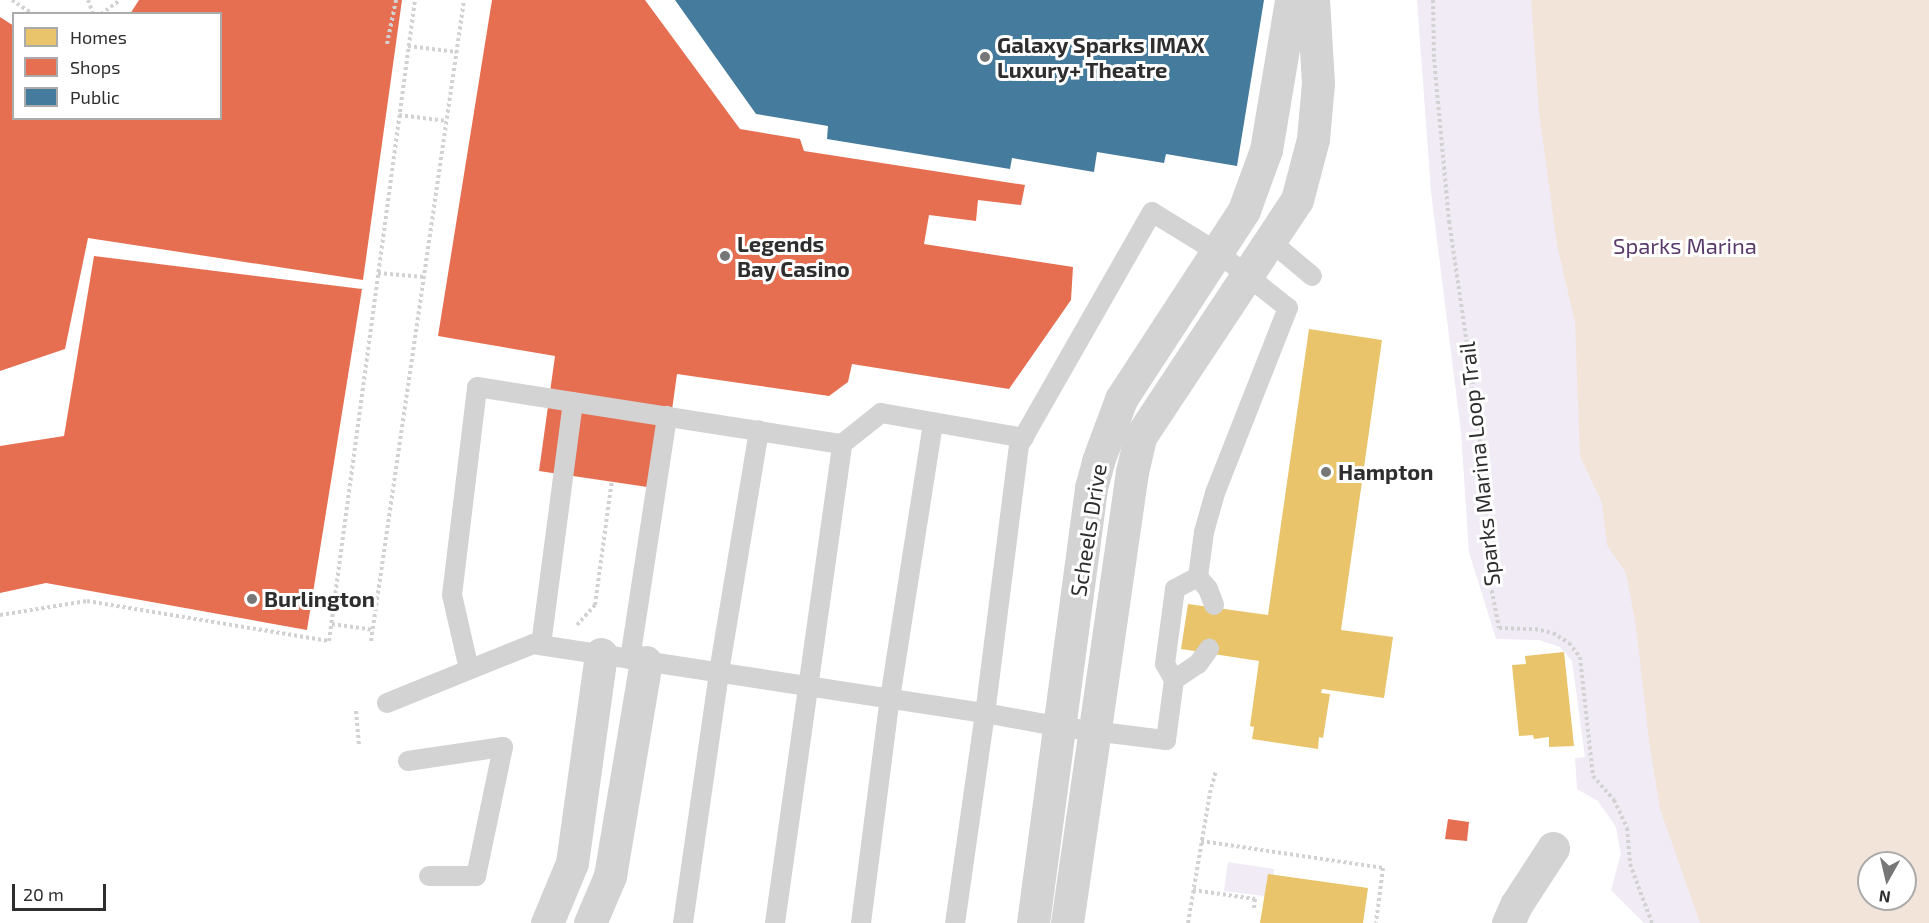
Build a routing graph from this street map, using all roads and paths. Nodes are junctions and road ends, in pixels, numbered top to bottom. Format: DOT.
graph roads {
  1 [pos="12,0"];
  2 [pos="120,0"];
  3 [pos="396,0"];
  4 [pos="415,0"];
  5 [pos="464,0"];
  6 [pos="1291,0"];
  7 [pos="1313,0"];
  8 [pos="1433,0"];
  9 [pos="30,12"];
  10 [pos="103,12"];
  11 [pos="387,44"];
  12 [pos="408,46"];
  13 [pos="457,52"];
  14 [pos="399,115"];
  15 [pos="447,121"];
  16 [pos="1269,240"];
  17 [pos="1217,252"];
  18 [pos="378,273"];
  19 [pos="1245,275"];
  20 [pos="1312,276"];
  21 [pos="424,277"];
  22 [pos="573,402"];
  23 [pos="667,416"];
  24 [pos="933,422"];
  25 [pos="759,430"];
  26 [pos="1024,438"];
  27 [pos="842,444"];
  28 [pos="1100,452"];
  29 [pos="612,480"];
  30 [pos="1198,578"];
  31 [pos="1214,605"];
  32 [pos="0,615"];
  33 [pos="332,624"];
  34 [pos="577,626"];
  35 [pos="374,630"];
  36 [pos="371,641"];
  37 [pos="542,645"];
  38 [pos="1209,649"];
  39 [pos="626,658"];
  40 [pos="470,669"];
  41 [pos="720,672"];
  42 [pos="1174,680"];
  43 [pos="809,686"];
  44 [pos="890,699"];
  45 [pos="387,703"];
  46 [pos="356,711"];
  47 [pos="985,713"];
  48 [pos="1061,727"];
  49 [pos="1095,731"];
  50 [pos="359,745"];
  51 [pos="408,761"];
  52 [pos="1216,771"];
  53 [pos="1201,841"];
  54 [pos="1552,849"];
  55 [pos="429,876"];
  56 [pos="1193,890"];
  57 [pos="1254,909"];
  58 [pos="547,923"];
  59 [pos="590,923"];
  60 [pos="683,923"];
  61 [pos="775,923"];
  62 [pos="861,923"];
  63 [pos="955,923"];
  64 [pos="1033,923"];
  65 [pos="1050,923"];
  66 [pos="1067,923"];
  67 [pos="1188,923"];
  68 [pos="1376,923"];
  69 [pos="1508,923"];
  70 [pos="1652,923"];
  1 -- 9 [label="path"];
  2 -- 10 [label="path"];
  3 -- 11 [label="path"];
  4 -- 12 [label="path"];
  5 -- 13 [label="path"];
  6 -- 17 [label="street, Scheels Drive"];
  7 -- 16 [label="street"];
  8 -- 70 [label="path, Sparks Marina Loop Trail"];
  12 -- 13 [label="path"];
  12 -- 14 [label="path"];
  13 -- 15 [label="path"];
  14 -- 15 [label="path"];
  14 -- 18 [label="path"];
  15 -- 21 [label="path"];
  16 -- 19 [label="street"];
  16 -- 20 [label="lane"];
  17 -- 19 [label="lane"];
  17 -- 26 [label="lane"];
  17 -- 28 [label="street, Scheels Drive"];
  18 -- 21 [label="path"];
  18 -- 33 [label="path"];
  19 -- 30 [label="lane"];
  19 -- 49 [label="street"];
  21 -- 35 [label="path"];
  22 -- 23 [label="lane"];
  22 -- 37 [label="lane"];
  22 -- 40 [label="lane"];
  23 -- 25 [label="lane"];
  23 -- 39 [label="lane"];
  24 -- 26 [label="lane"];
  24 -- 27 [label="lane"];
  24 -- 44 [label="lane"];
  25 -- 27 [label="lane"];
  25 -- 41 [label="lane"];
  26 -- 47 [label="lane"];
  27 -- 43 [label="lane"];
  28 -- 48 [label="street, Scheels Drive"];
  28 -- 49 [label="street"];
  29 -- 34 [label="path"];
  30 -- 31 [label="lane"];
  30 -- 42 [label="lane"];
  32 -- 33 [label="path"];
  33 -- 35 [label="path"];
  35 -- 36 [label="path"];
  37 -- 39 [label="lane"];
  37 -- 40 [label="lane"];
  38 -- 42 [label="lane"];
  39 -- 41 [label="lane"];
  39 -- 58 [label="street"];
  39 -- 59 [label="street"];
  40 -- 45 [label="lane"];
  41 -- 43 [label="lane"];
  41 -- 60 [label="lane"];
  42 -- 49 [label="lane"];
  43 -- 44 [label="lane"];
  43 -- 61 [label="lane"];
  44 -- 47 [label="lane"];
  44 -- 62 [label="lane"];
  46 -- 50 [label="path"];
  47 -- 48 [label="lane"];
  47 -- 63 [label="lane"];
  48 -- 49 [label="lane"];
  48 -- 64 [label="street, Scheels Drive"];
  48 -- 65 [label="street"];
  49 -- 66 [label="street"];
  51 -- 55 [label="lane"];
  52 -- 53 [label="path"];
  53 -- 56 [label="path"];
  53 -- 68 [label="path"];
  54 -- 69 [label="street"];
  56 -- 57 [label="path"];
  56 -- 67 [label="path"];
}
